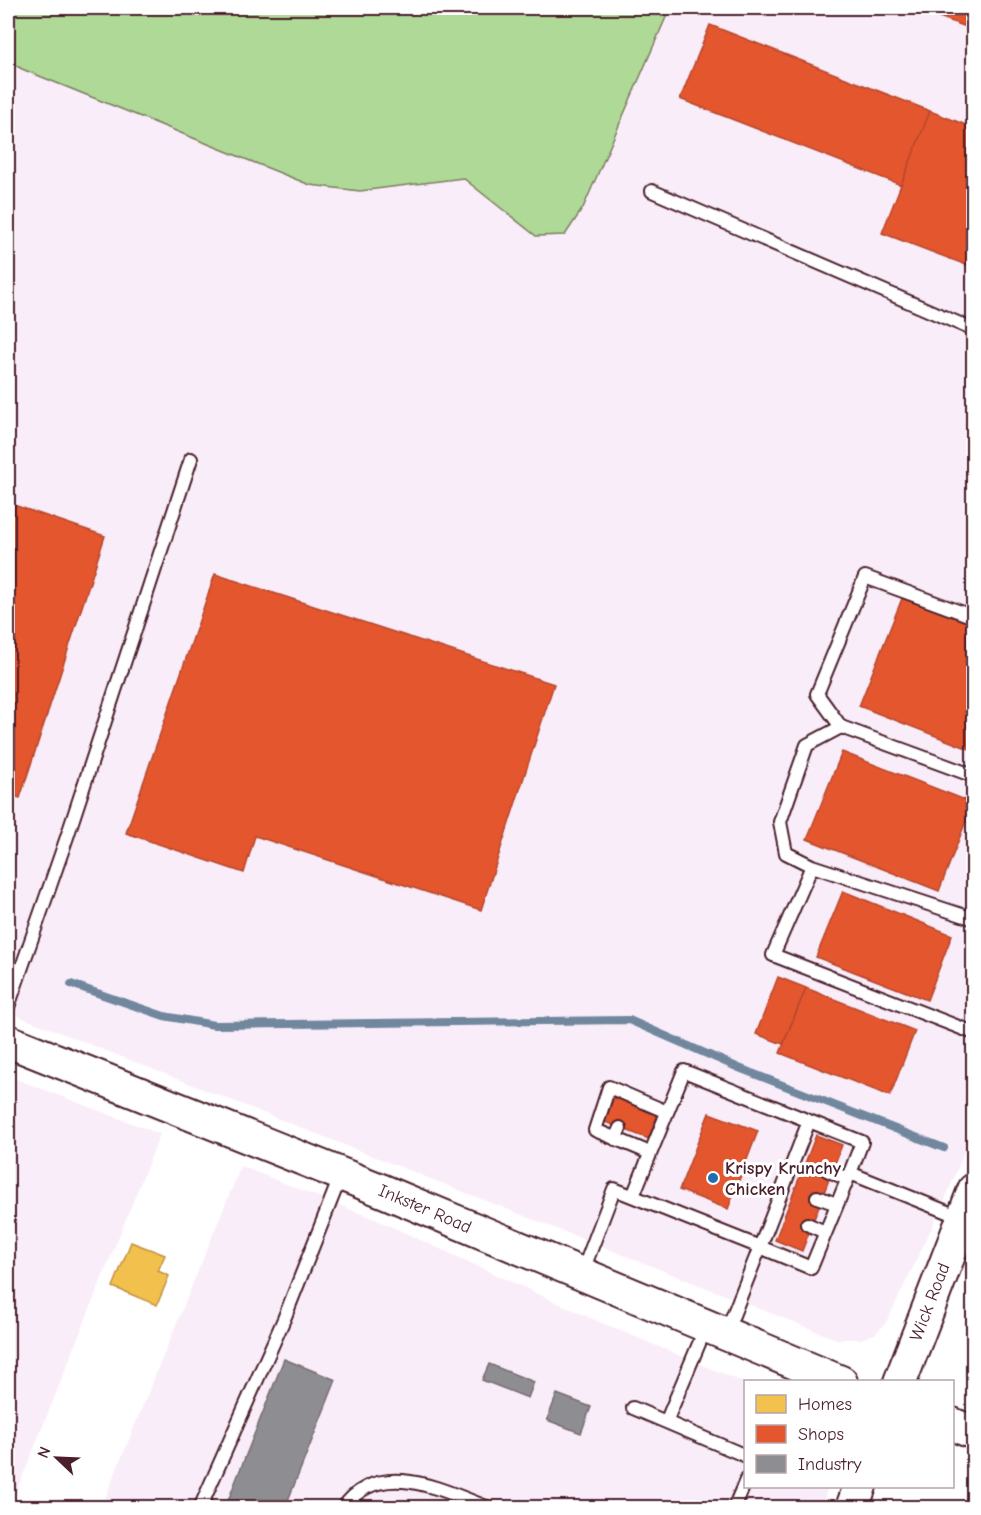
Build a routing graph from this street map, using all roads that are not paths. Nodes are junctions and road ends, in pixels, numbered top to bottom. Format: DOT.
graph roads {
  1 [pos="652,190"];
  2 [pos="974,330"];
  3 [pos="191,459"];
  4 [pos="974,616"];
  5 [pos="841,727"];
  6 [pos="974,776"];
  7 [pos="812,866"];
  8 [pos="974,919"];
  9 [pos="8,1006"];
  10 [pos="974,1033"];
  11 [pos="8,1041"];
  12 [pos="667,1112"];
  13 [pos="808,1120"];
  14 [pos="650,1153"];
  15 [pos="827,1170"];
  16 [pos="341,1174"];
  17 [pos="849,1176"];
  18 [pos="633,1196"];
  19 [pos="817,1197"];
  20 [pos="837,1204"];
  21 [pos="968,1204"];
  22 [pos="807,1224"];
  23 [pos="825,1232"];
  24 [pos="760,1247"];
  25 [pos="581,1274"];
  26 [pos="716,1331"];
  27 [pos="836,1380"];
  28 [pos="901,1380"];
  29 [pos="633,1408"];
  30 [pos="666,1422"];
  31 [pos="954,1425"];
  32 [pos="974,1433"];
  33 [pos="744,1455"];
  34 [pos="744,1485"];
  35 [pos="859,1488"];
  36 [pos="200,1508"];
  37 [pos="343,1508"];
  38 [pos="489,1508"];
  39 [pos="734,1508"];
  40 [pos="852,1508"];
  1 -- 2 [label="lane"];
  3 -- 9 [label="lane"];
  4 -- 5 [label="lane"];
  5 -- 6 [label="lane"];
  5 -- 7 [label="lane"];
  7 -- 8 [label="lane"];
  7 -- 10 [label="lane"];
  11 -- 16 [label="street, Inkster Road"];
  12 -- 13 [label="lane"];
  12 -- 14 [label="lane"];
  12 -- 14 [label="lane"];
  13 -- 17 [label="lane"];
  13 -- 24 [label="lane"];
  14 -- 18 [label="lane"];
  15 -- 17 [label="lane"];
  16 -- 25 [label="street, Inkster Road"];
  16 -- 36 [label="lane"];
  17 -- 20 [label="lane"];
  17 -- 21 [label="lane"];
  18 -- 24 [label="lane"];
  18 -- 25 [label="lane"];
  19 -- 20 [label="lane"];
  20 -- 23 [label="lane"];
  21 -- 28 [label="street, Wick Road"];
  22 -- 23 [label="lane"];
  23 -- 24 [label="lane"];
  24 -- 26 [label="lane"];
  25 -- 26 [label="street, Inkster Road"];
  26 -- 27 [label="street, Inkster Road"];
  26 -- 30 [label="lane"];
  29 -- 30 [label="lane"];
  30 -- 33 [label="lane"];
  31 -- 32 [label="street"];
  34 -- 39 [label="lane"];
  35 -- 40 [label="street"];
  37 -- 38 [label="lane"];
}
